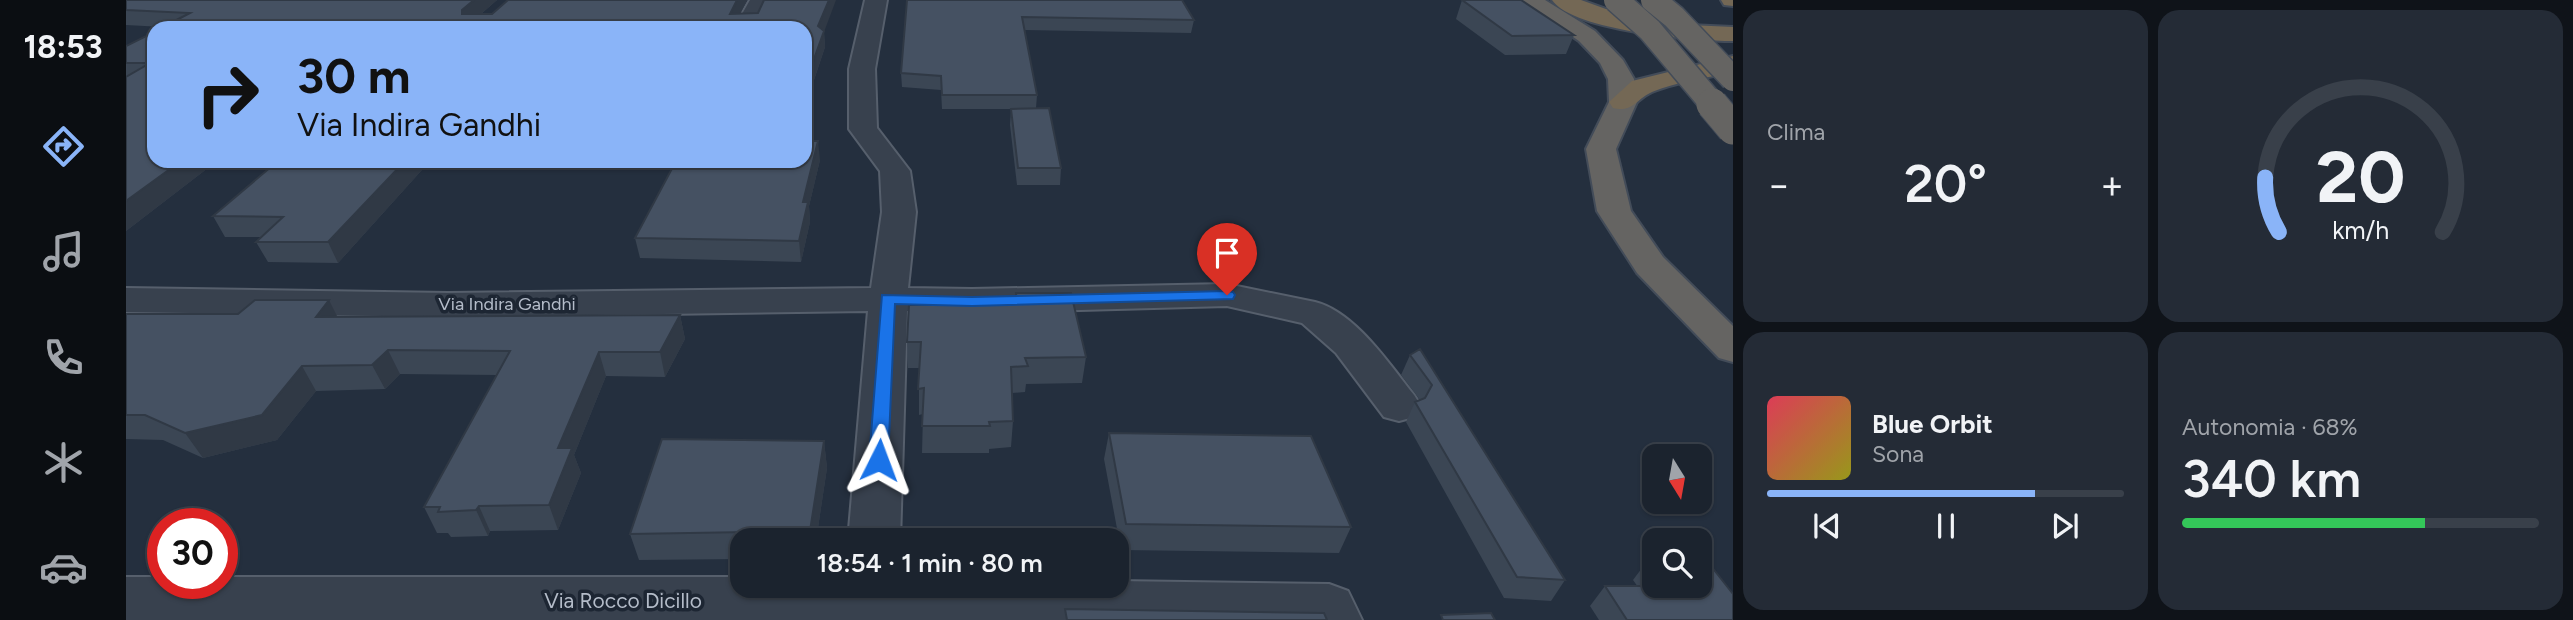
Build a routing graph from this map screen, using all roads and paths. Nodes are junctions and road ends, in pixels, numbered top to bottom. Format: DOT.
graph roads {
  1 [pos="761,0"];
  2 [pos="876,0"];
  3 [pos="1530,0"];
  4 [pos="1563,0"];
  5 [pos="1616,0"];
  6 [pos="1653,0"];
  7 [pos="750,21"];
  8 [pos="1733,34"];
  9 [pos="1733,64"];
  10 [pos="1733,79"];
  11 [pos="1623,102"];
  12 [pos="1733,129"];
  13 [pos="888,299"];
  14 [pos="126,300"];
  15 [pos="1733,349"];
  16 [pos="1399,406"];
  17 [pos="875,528"];
  18 [pos="730,595"];
  19 [pos="963,598"];
  20 [pos="126,601"];
  21 [pos="1332,614"];
  1 -- 7 [label="street"];
  2 -- 13 [label="street"];
  3 -- 11 [label="highway"];
  4 -- 8 [label="highway"];
  5 -- 12 [label="highway, bridge"];
  6 -- 10 [label="highway, bridge"];
  9 -- 11 [label="highway"];
  11 -- 15 [label="highway"];
  13 -- 14 [label="street, Via Indira Gandhi"];
  13 -- 16 [label="street, Via Indira Gandhi"];
  13 -- 17 [label="street"];
  18 -- 20 [label="street, Via Rocco Dicillo"];
  19 -- 21 [label="street, Via Rocco Dicillo"];
}
